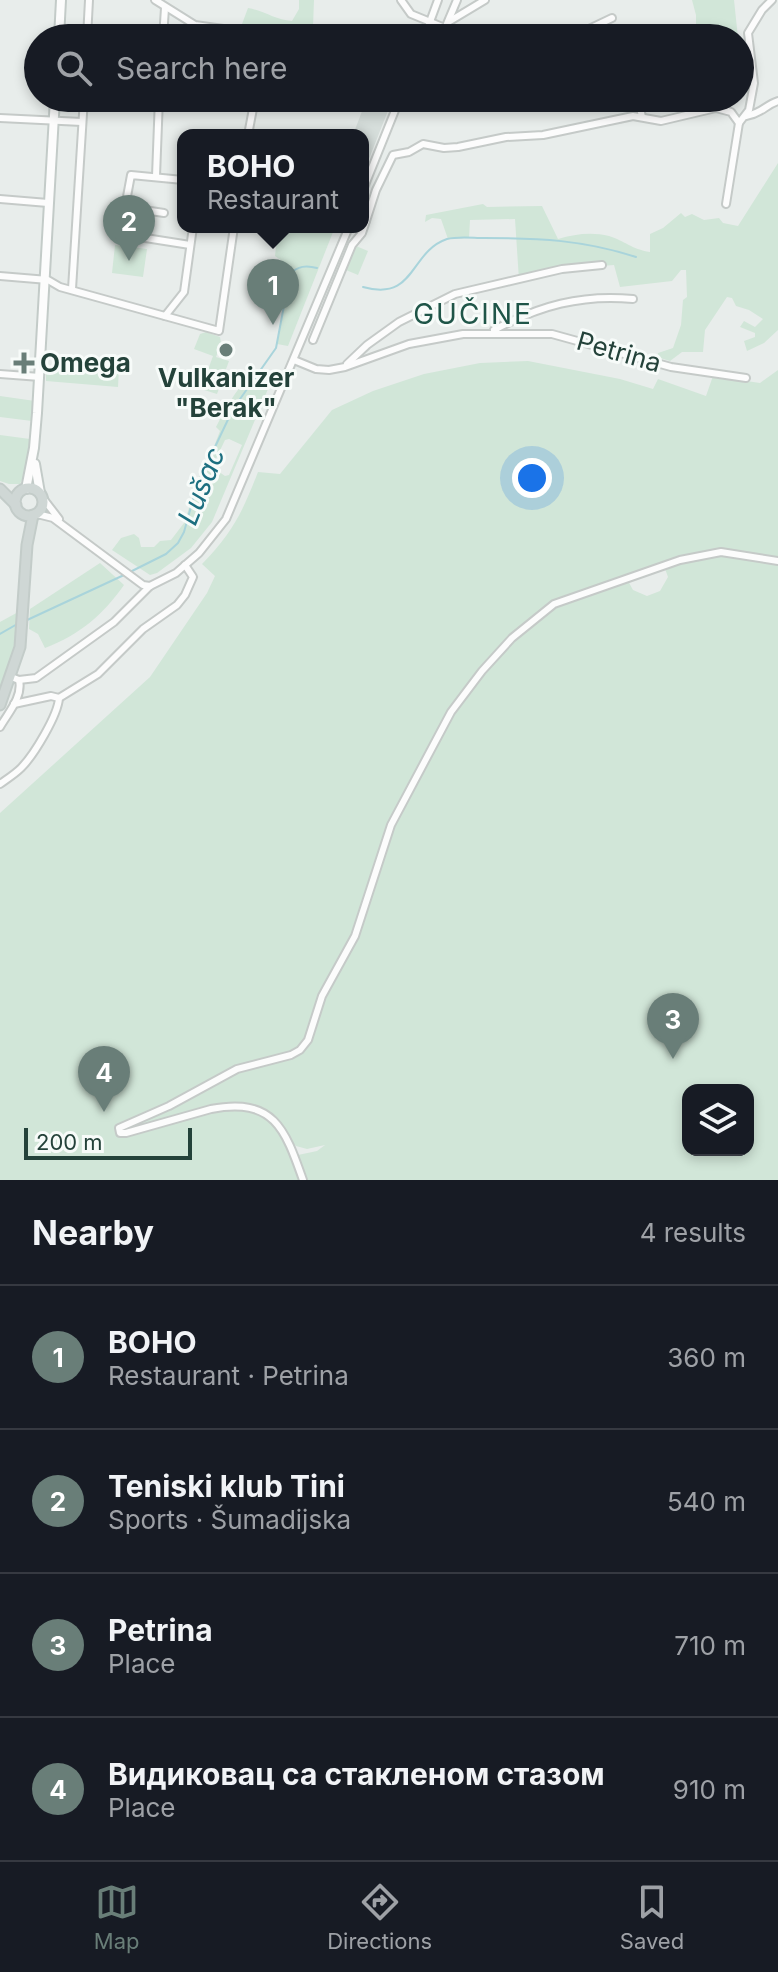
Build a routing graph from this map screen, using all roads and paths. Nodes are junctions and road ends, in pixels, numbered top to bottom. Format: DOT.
graph roads {
  1 [pos="61,0"];
  2 [pos="89,0"];
  3 [pos="155,0"];
  4 [pos="174,0"];
  5 [pos="401,0"];
  6 [pos="438,0"];
  7 [pos="457,0"];
  8 [pos="485,0"];
  9 [pos="772,0"];
  10 [pos="165,8"];
  11 [pos="612,18"];
  12 [pos="450,21"];
  13 [pos="429,23"];
  14 [pos="60,24"];
  15 [pos="88,24"];
  16 [pos="164,24"];
  17 [pos="193,24"];
  18 [pos="432,24"];
  19 [pos="448,24"];
  20 [pos="599,24"];
  21 [pos="753,24"];
  22 [pos="778,101"];
  23 [pos="54,112"];
  24 [pos="83,112"];
  25 [pos="158,112"];
  26 [pos="394,112"];
  27 [pos="641,112"];
  28 [pos="699,112"];
  29 [pos="731,112"];
  30 [pos="747,112"];
  31 [pos="746,116"];
  32 [pos="642,117"];
  33 [pos="0,118"];
  34 [pos="54,119"];
  35 [pos="82,122"];
  36 [pos="739,123"];
  37 [pos="369,175"];
  38 [pos="156,176"];
  39 [pos="177,179"];
  40 [pos="0,199"];
  41 [pos="48,203"];
  42 [pos="726,204"];
  43 [pos="124,207"];
  44 [pos="369,210"];
  45 [pos="164,213"];
  46 [pos="192,233"];
  47 [pos="233,233"];
  48 [pos="347,233"];
  49 [pos="362,233"];
  50 [pos="190,245"];
  51 [pos="602,265"];
  52 [pos="0,276"];
  53 [pos="43,280"];
  54 [pos="72,289"];
  55 [pos="633,299"];
  56 [pos="165,316"];
  57 [pos="491,332"];
  58 [pos="313,340"];
  59 [pos="294,360"];
  60 [pos="345,367"];
  61 [pos="0,374"];
  62 [pos="40,377"];
  63 [pos="746,378"];
  64 [pos="34,448"];
  65 [pos="0,488"];
  66 [pos="24,489"];
  67 [pos="41,495"];
  68 [pos="18,508"];
  69 [pos="35,514"];
  70 [pos="67,527"];
  71 [pos="27,545"];
  72 [pos="778,561"];
  73 [pos="185,565"];
  74 [pos="150,586"];
  75 [pos="15,679"];
  76 [pos="59,698"];
  77 [pos="14,704"];
  78 [pos="0,705"];
  79 [pos="0,727"];
  80 [pos="0,784"];
  81 [pos="303,1180"];
  1 -- 14 [label="street"];
  2 -- 15 [label="street"];
  3 -- 10 [label="street"];
  4 -- 10 [label="street"];
  5 -- 13 [label="street"];
  6 -- 13 [label="street"];
  7 -- 12 [label="street"];
  8 -- 12 [label="street"];
  9 -- 21 [label="street"];
  10 -- 16 [label="street"];
  10 -- 17 [label="street"];
  11 -- 20 [label="street"];
  12 -- 19 [label="street"];
  13 -- 18 [label="street"];
  22 -- 31 [label="street"];
  23 -- 34 [label="street"];
  24 -- 35 [label="street"];
  25 -- 38 [label="street"];
  26 -- 37 [label="street"];
  27 -- 32 [label="street"];
  28 -- 32 [label="street"];
  29 -- 36 [label="street"];
  30 -- 31 [label="street"];
  31 -- 36 [label="street"];
  32 -- 44 [label="street"];
  33 -- 34 [label="street"];
  34 -- 35 [label="street"];
  34 -- 41 [label="street"];
  35 -- 54 [label="street"];
  36 -- 42 [label="street"];
  38 -- 39 [label="street"];
  38 -- 43 [label="street"];
  40 -- 41 [label="street"];
  41 -- 53 [label="street"];
  43 -- 45 [label="street"];
  43 -- 50 [label="street"];
  46 -- 50 [label="street"];
  47 -- 56 [label="street"];
  48 -- 59 [label="street"];
  49 -- 58 [label="street"];
  50 -- 56 [label="street"];
  51 -- 60 [label="street"];
  52 -- 53 [label="street"];
  53 -- 54 [label="street"];
  53 -- 62 [label="street"];
  54 -- 56 [label="street"];
  55 -- 57 [label="street, Petrina"];
  57 -- 60 [label="street, Petrina"];
  57 -- 63 [label="street, Petrina"];
  59 -- 60 [label="street, Petrina"];
  59 -- 73 [label="street"];
  61 -- 62 [label="street"];
  62 -- 64 [label="street"];
  64 -- 66 [label="street"];
  64 -- 67 [label="street"];
  65 -- 66 [label="main road"];
  65 -- 68 [label="main road"];
  66 -- 67 [label="main road"];
  66 -- 68 [label="main road"];
  67 -- 69 [label="main road"];
  67 -- 70 [label="street"];
  68 -- 69 [label="main road"];
  68 -- 71 [label="main road"];
  69 -- 70 [label="street"];
  69 -- 71 [label="main road"];
  70 -- 74 [label="street"];
  71 -- 75 [label="main road"];
  72 -- 81 [label="street"];
  73 -- 74 [label="street"];
  73 -- 76 [label="street"];
  74 -- 75 [label="street"];
  75 -- 77 [label="street"];
  75 -- 78 [label="main road"];
  76 -- 77 [label="street"];
  76 -- 80 [label="street"];
  77 -- 79 [label="street"];
}
